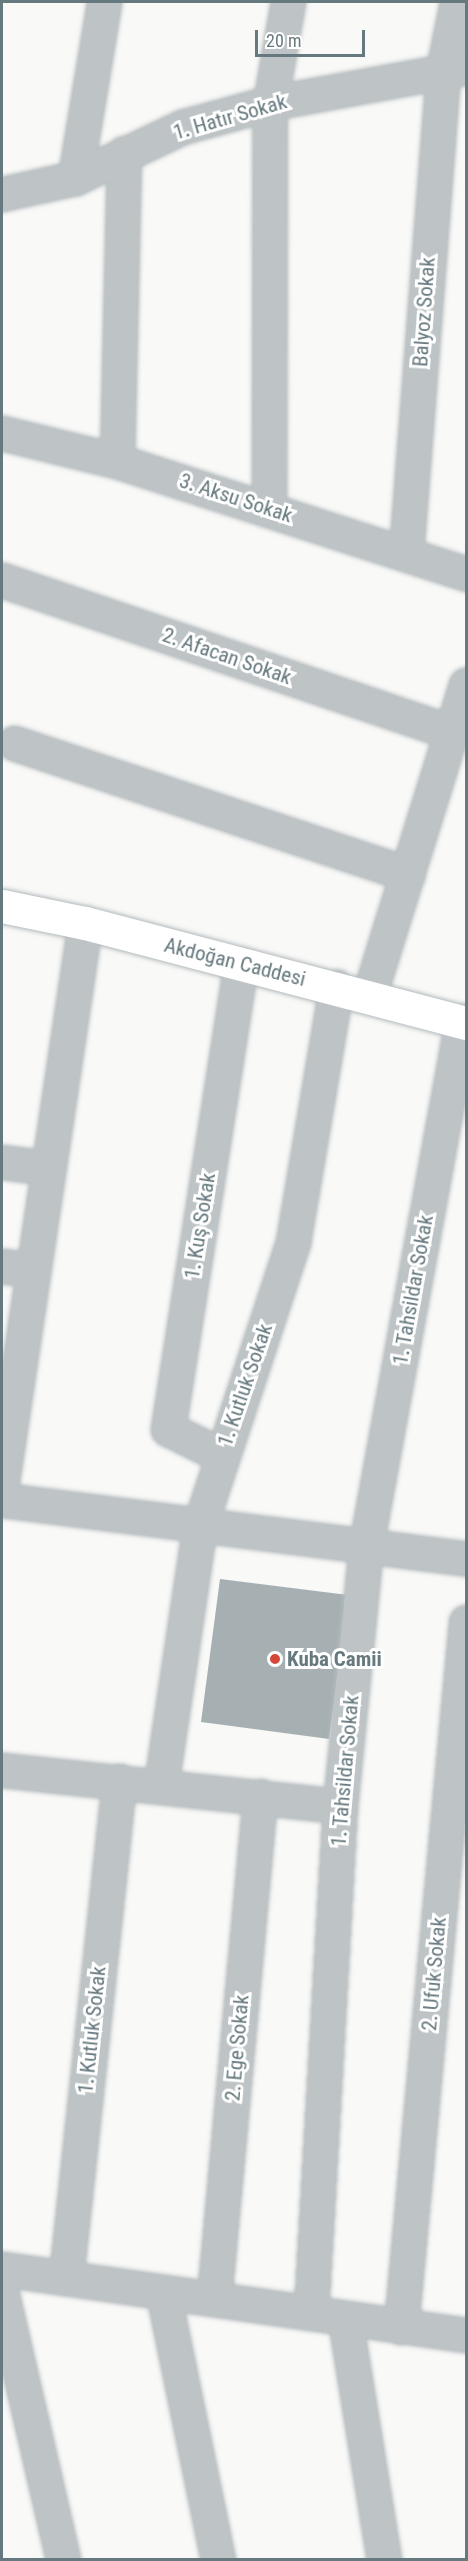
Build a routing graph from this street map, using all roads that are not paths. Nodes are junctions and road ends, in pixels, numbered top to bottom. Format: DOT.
graph roads {
  1 [pos="104,2"];
  2 [pos="288,2"];
  3 [pos="457,2"];
  4 [pos="455,70"];
  5 [pos="270,103"];
  6 [pos="124,153"];
  7 [pos="75,178"];
  8 [pos="2,194"];
  9 [pos="2,434"];
  10 [pos="117,461"];
  11 [pos="269,509"];
  12 [pos="405,554"];
  13 [pos="466,574"];
  14 [pos="2,580"];
  15 [pos="466,685"];
  16 [pos="452,732"];
  17 [pos="14,743"];
  18 [pos="408,874"];
  19 [pos="2,906"];
  20 [pos="85,923"];
  21 [pos="241,964"];
  22 [pos="336,987"];
  23 [pos="369,996"];
  24 [pos="464,1022"];
  25 [pos="2,1162"];
  26 [pos="49,1168"];
  27 [pos="17,1268"];
  28 [pos="221,1455"];
  29 [pos="2,1481"];
  30 [pos="2,1500"];
  31 [pos="200,1525"];
  32 [pos="366,1546"];
  33 [pos="466,1559"];
  34 [pos="466,1622"];
  35 [pos="2,1770"];
  36 [pos="119,1781"];
  37 [pos="161,1785"];
  38 [pos="260,1796"];
  39 [pos="340,1806"];
  40 [pos="2,2269"];
  41 [pos="66,2278"];
  42 [pos="163,2292"];
  43 [pos="2,2295"];
  44 [pos="214,2299"];
  45 [pos="310,2313"];
  46 [pos="345,2319"];
  47 [pos="401,2327"];
  48 [pos="466,2335"];
  49 [pos="63,2559"];
  50 [pos="218,2559"];
  51 [pos="384,2559"];
  1 -- 7 [label="street"];
  2 -- 5 [label="street"];
  3 -- 4 [label="street, Balyoz Sokak"];
  4 -- 5 [label="street, 1. Hatır Sokak"];
  4 -- 12 [label="street, Balyoz Sokak"];
  5 -- 6 [label="street, 1. Hatır Sokak"];
  5 -- 11 [label="street"];
  6 -- 7 [label="street, 1. Hatır Sokak"];
  6 -- 10 [label="street"];
  7 -- 8 [label="street, 1. Hatır Sokak"];
  9 -- 10 [label="street, 3. Aksu Sokak"];
  10 -- 11 [label="street, 3. Aksu Sokak"];
  11 -- 12 [label="street, 3. Aksu Sokak"];
  12 -- 13 [label="street, 3. Aksu Sokak"];
  14 -- 16 [label="street, 2. Afacan Sokak"];
  15 -- 16 [label="street"];
  16 -- 18 [label="street"];
  17 -- 18 [label="street"];
  18 -- 23 [label="street"];
  19 -- 20 [label="street, Akdoğan Caddesi"];
  20 -- 21 [label="street, Akdoğan Caddesi"];
  20 -- 26 [label="street"];
  21 -- 22 [label="street, Akdoğan Caddesi"];
  21 -- 28 [label="street, 1. Kuş Sokak"];
  22 -- 23 [label="street, Akdoğan Caddesi"];
  22 -- 28 [label="street, 1. Kutluk Sokak"];
  23 -- 24 [label="street, Akdoğan Caddesi"];
  24 -- 32 [label="street, 1. Tahsildar Sokak"];
  25 -- 26 [label="street"];
  26 -- 27 [label="street"];
  27 -- 29 [label="street"];
  28 -- 31 [label="street, 1. Kutluk Sokak"];
  30 -- 31 [label="street"];
  31 -- 32 [label="street"];
  31 -- 37 [label="street, 1. Kutluk Sokak"];
  32 -- 33 [label="street"];
  32 -- 39 [label="street, 1. Tahsildar Sokak"];
  34 -- 47 [label="street, 2. Ufuk Sokak"];
  35 -- 36 [label="street"];
  36 -- 37 [label="street"];
  36 -- 41 [label="street, 1. Kutluk Sokak"];
  37 -- 38 [label="street"];
  38 -- 39 [label="street"];
  38 -- 44 [label="street, 2. Ege Sokak"];
  39 -- 45 [label="street, 1. Tahsildar Sokak"];
  40 -- 41 [label="street"];
  41 -- 42 [label="street"];
  42 -- 44 [label="street"];
  42 -- 50 [label="street"];
  43 -- 49 [label="street"];
  44 -- 45 [label="street"];
  45 -- 46 [label="street"];
  46 -- 47 [label="street"];
  46 -- 51 [label="street"];
  47 -- 48 [label="street"];
}
